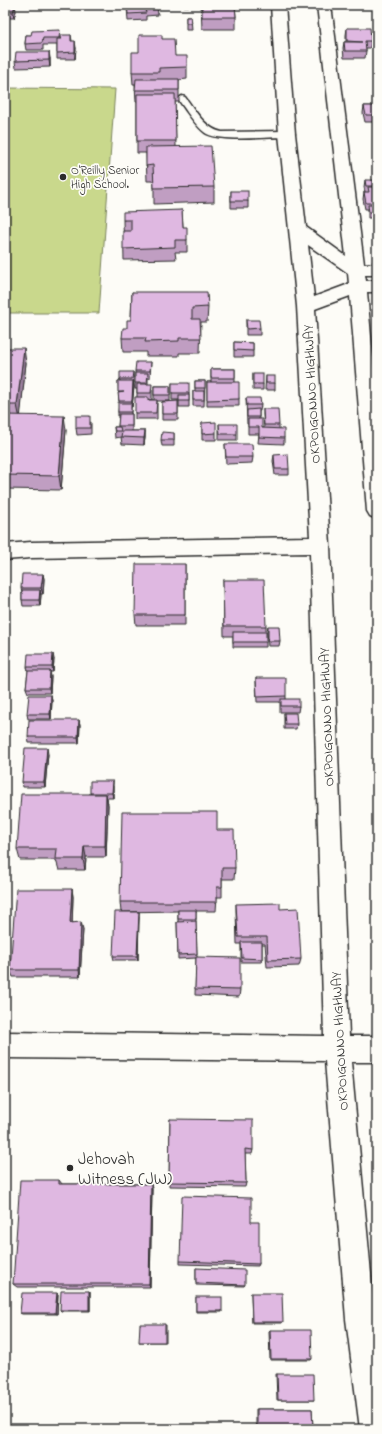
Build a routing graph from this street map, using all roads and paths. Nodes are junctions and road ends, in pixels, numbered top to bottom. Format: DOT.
graph roads {
  1 [pos="278,5"];
  2 [pos="324,5"];
  3 [pos="182,99"];
  4 [pos="287,134"];
  5 [pos="298,230"];
  6 [pos="377,269"];
  7 [pos="355,270"];
  8 [pos="377,286"];
  9 [pos="358,287"];
  10 [pos="306,306"];
  11 [pos="377,511"];
  12 [pos="320,545"];
  13 [pos="5,552"];
  14 [pos="5,1045"];
  15 [pos="337,1049"];
  16 [pos="377,1049"];
  17 [pos="375,1429"];
  1 -- 4 [label="street, OKPOIGONNO HIGHWAY"];
  2 -- 7 [label="street"];
  3 -- 4 [label="lane"];
  4 -- 5 [label="street, OKPOIGONNO HIGHWAY"];
  5 -- 7 [label="street"];
  5 -- 10 [label="street, OKPOIGONNO HIGHWAY"];
  6 -- 7 [label="street"];
  7 -- 9 [label="street"];
  8 -- 9 [label="street"];
  9 -- 10 [label="street"];
  9 -- 11 [label="street"];
  10 -- 12 [label="street, OKPOIGONNO HIGHWAY"];
  12 -- 13 [label="street"];
  12 -- 15 [label="street, OKPOIGONNO HIGHWAY"];
  14 -- 15 [label="street"];
  15 -- 16 [label="street"];
  15 -- 17 [label="street, OKPOIGONNO HIGHWAY"];
}
